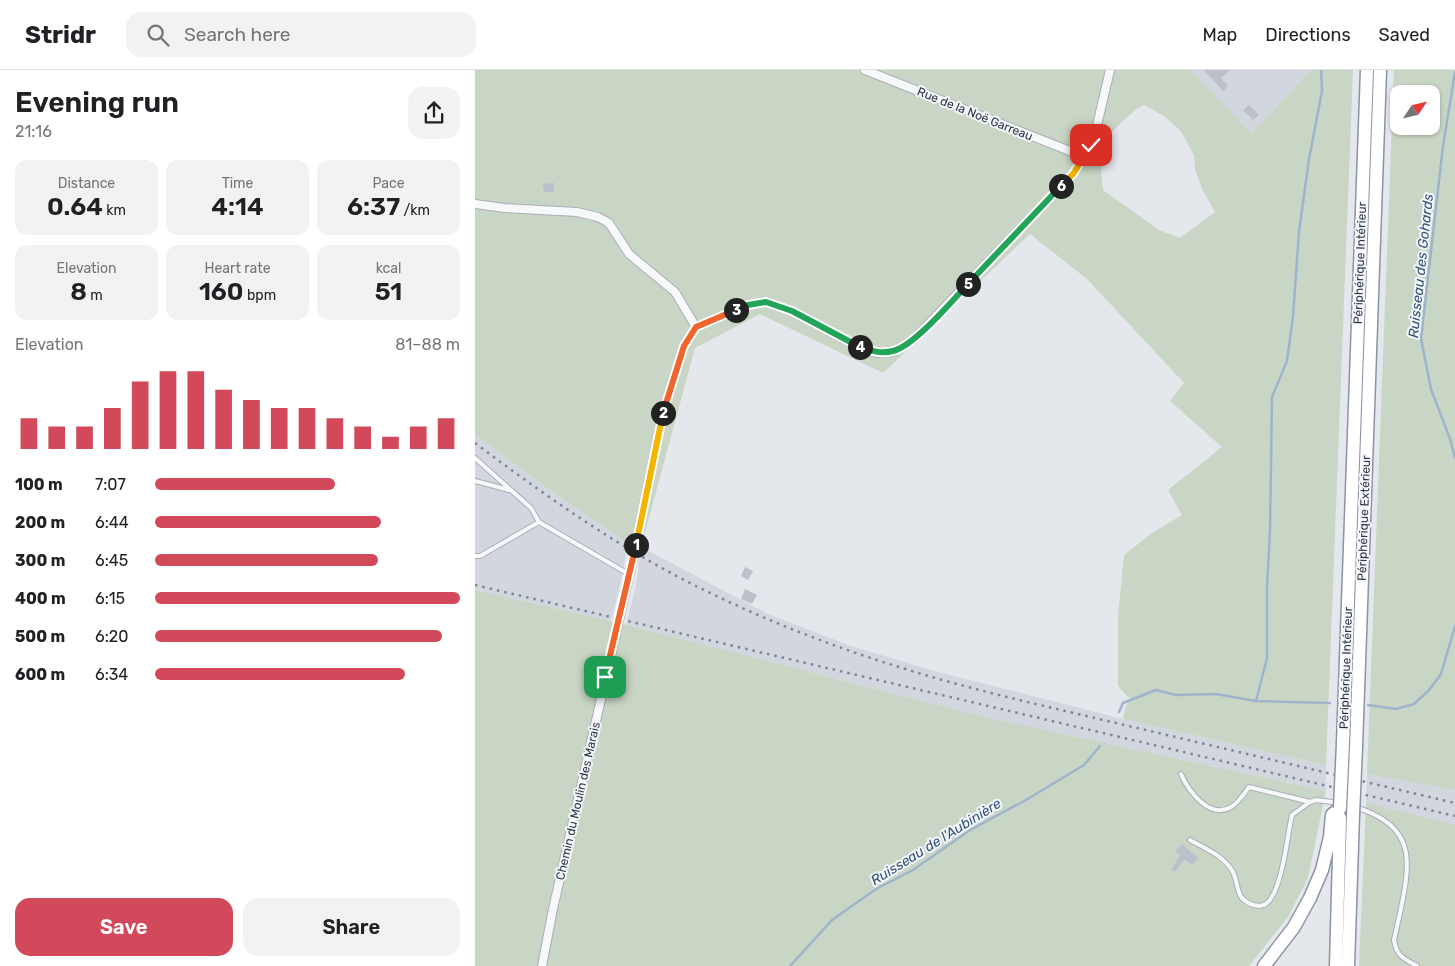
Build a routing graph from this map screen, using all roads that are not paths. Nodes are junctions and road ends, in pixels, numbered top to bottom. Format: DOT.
graph roads {
  1 [pos="865,70"];
  2 [pos="1109,70"];
  3 [pos="1367,70"];
  4 [pos="1380,70"];
  5 [pos="1085,157"];
  6 [pos="475,204"];
  7 [pos="696,327"];
  8 [pos="475,458"];
  9 [pos="475,481"];
  10 [pos="511,490"];
  11 [pos="539,522"];
  12 [pos="475,556"];
  13 [pos="630,573"];
  14 [pos="1181,774"];
  15 [pos="1310,802"];
  16 [pos="1340,808"];
  17 [pos="1190,840"];
  18 [pos="542,966"];
  19 [pos="1264,966"];
  20 [pos="1336,966"];
  21 [pos="1348,966"];
  22 [pos="1417,966"];
  1 -- 5 [label="street, Rue de la Noë Garreau"];
  2 -- 5 [label="street"];
  3 -- 16 [label="highway, Périphérique Intérieur, bridge"];
  4 -- 21 [label="highway, Périphérique Extérieur, bridge"];
  5 -- 7 [label="street"];
  6 -- 7 [label="street"];
  7 -- 13 [label="street, Chemin du Moulin des Marais"];
  8 -- 10 [label="lane"];
  9 -- 10 [label="lane"];
  10 -- 11 [label="lane"];
  11 -- 12 [label="lane"];
  11 -- 13 [label="lane"];
  13 -- 18 [label="street, Chemin du Moulin des Marais"];
  14 -- 15 [label="lane"];
  15 -- 17 [label="lane"];
  15 -- 22 [label="lane"];
  16 -- 19 [label="highway"];
  16 -- 20 [label="highway, Périphérique Intérieur"];
}
